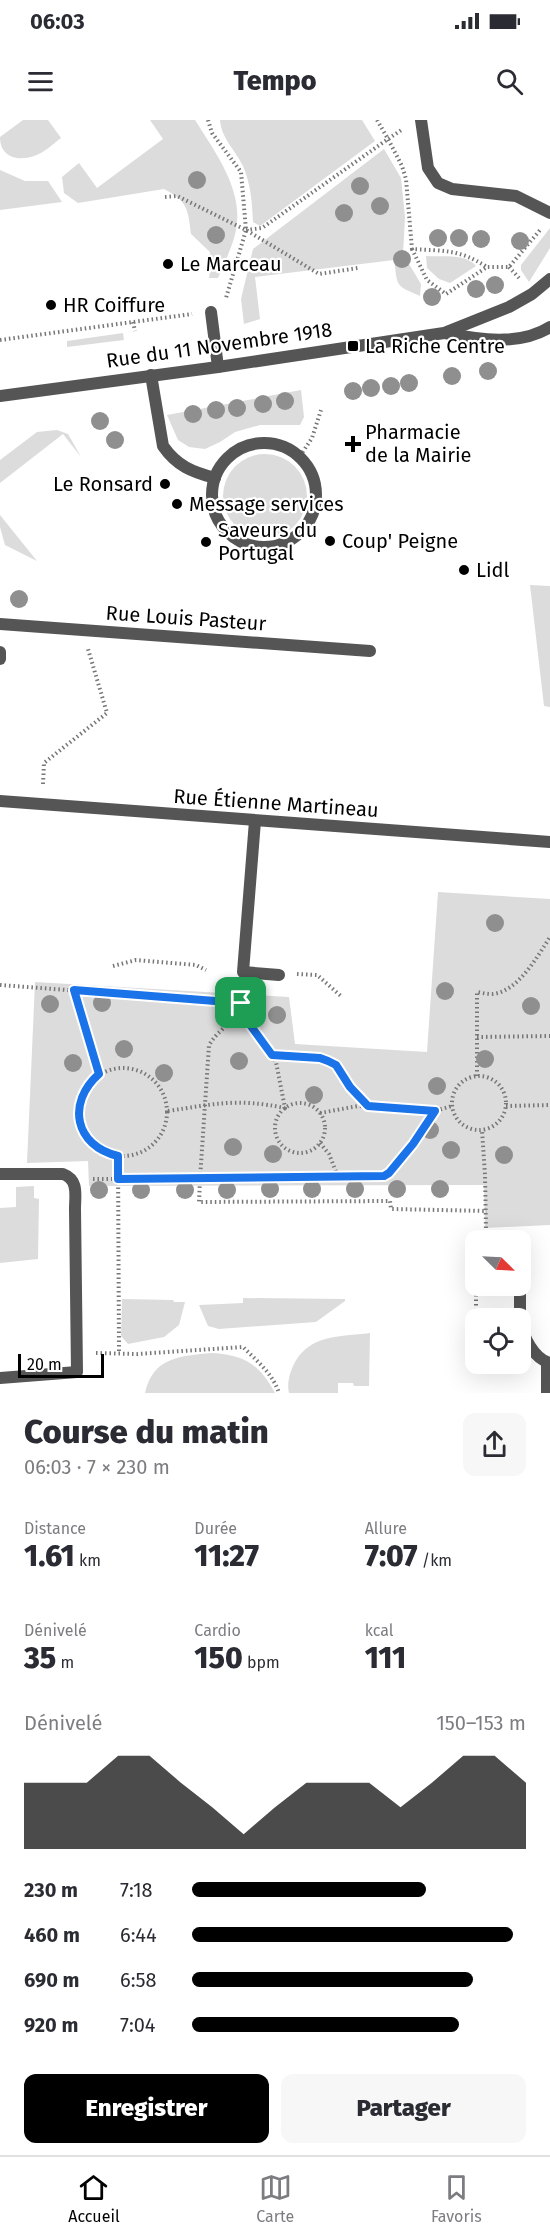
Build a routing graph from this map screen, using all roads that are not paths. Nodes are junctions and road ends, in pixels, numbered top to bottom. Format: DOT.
graph roads {
  1 [pos="421,120"];
  2 [pos="550,213"];
  3 [pos="550,279"];
  4 [pos="212,312"];
  5 [pos="550,327"];
  6 [pos="444,333"];
  7 [pos="218,367"];
  8 [pos="151,375"];
  9 [pos="0,396"];
  10 [pos="215,478"];
  11 [pos="0,624"];
  12 [pos="370,651"];
  13 [pos="0,652"];
  14 [pos="0,659"];
  15 [pos="0,801"];
  16 [pos="255,821"];
  17 [pos="550,842"];
  18 [pos="279,975"];
  19 [pos="0,1174"];
  20 [pos="531,1345"];
  21 [pos="549,1363"];
  22 [pos="0,1378"];
  23 [pos="547,1393"];
  1 -- 2 [label="street"];
  3 -- 6 [label="street, Rue du 11 Novembre 1918"];
  4 -- 7 [label="street"];
  5 -- 6 [label="street, Rue du 11 Novembre 1918"];
  6 -- 7 [label="street, Rue du 11 Novembre 1918"];
  7 -- 8 [label="street, Rue du 11 Novembre 1918"];
  8 -- 9 [label="street, Rue du 11 Novembre 1918"];
  8 -- 10 [label="street"];
  10 -- 10 [label="street"];
  11 -- 12 [label="street, Rue Louis Pasteur"];
  13 -- 14 [label="street"];
  15 -- 16 [label="street, Rue Étienne Martineau"];
  16 -- 17 [label="street, Rue Étienne Martineau"];
  16 -- 18 [label="street"];
  19 -- 22 [label="street"];
  20 -- 21 [label="street"];
  21 -- 23 [label="street"];
}
